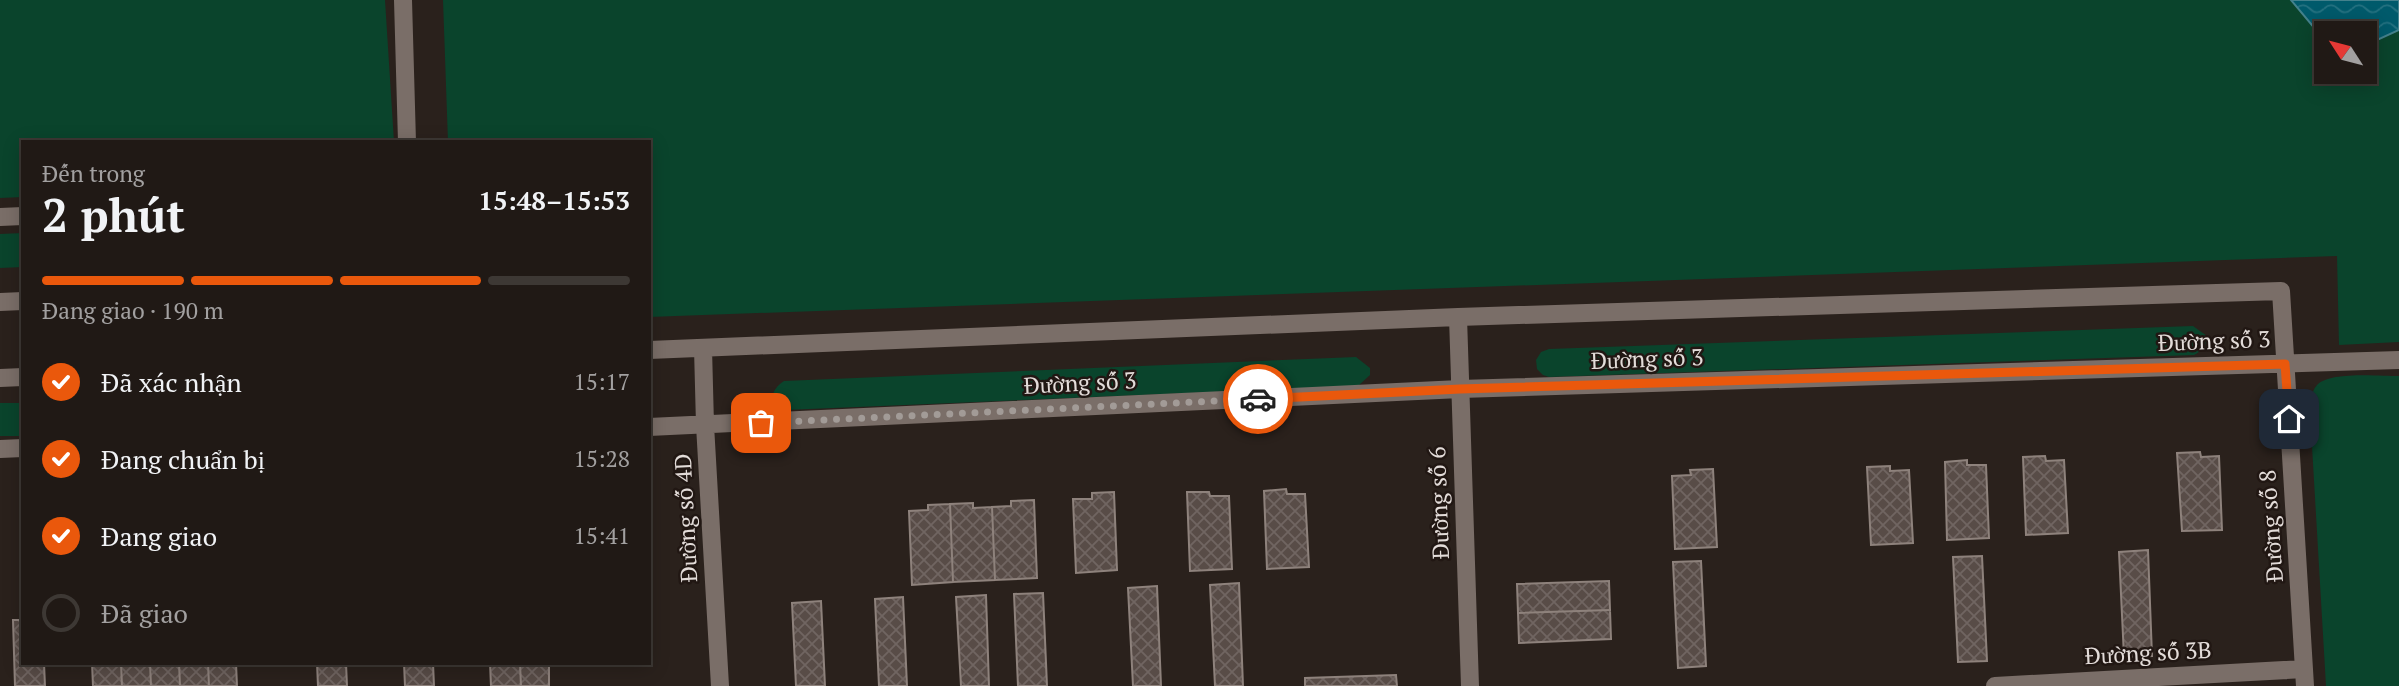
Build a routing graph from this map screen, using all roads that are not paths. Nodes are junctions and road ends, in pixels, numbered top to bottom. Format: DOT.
graph roads {
  1 [pos="402,0"];
  2 [pos="407,140"];
  3 [pos="21,216"];
  4 [pos="0,217"];
  5 [pos="21,301"];
  6 [pos="0,302"];
  7 [pos="1458,317"];
  8 [pos="703,348"];
  9 [pos="651,350"];
  10 [pos="2399,360"];
  11 [pos="2285,364"];
  12 [pos="21,377"];
  13 [pos="0,378"];
  14 [pos="1460,389"];
  15 [pos="705,425"];
  16 [pos="651,427"];
  17 [pos="21,448"];
  18 [pos="0,449"];
  19 [pos="2305,677"];
  20 [pos="720,686"];
  21 [pos="1470,686"];
  22 [pos="1995,686"];
  1 -- 2 [label="street"];
  3 -- 4 [label="street"];
  5 -- 6 [label="street"];
  7 -- 8 [label="street, Đường số 3"];
  7 -- 11 [label="street, Đường số 3"];
  7 -- 14 [label="street, Đường số 6"];
  8 -- 9 [label="street, Đường số 3"];
  8 -- 15 [label="street, Đường số 4D"];
  10 -- 11 [label="street"];
  11 -- 14 [label="street, Đường số 3"];
  11 -- 19 [label="street, Đường số 8"];
  12 -- 13 [label="street"];
  14 -- 15 [label="street, Đường số 3"];
  14 -- 21 [label="street, Đường số 6"];
  15 -- 16 [label="street, Đường số 3"];
  15 -- 20 [label="street, Đường số 4D"];
  17 -- 18 [label="street"];
  19 -- 22 [label="street, Đường số 3B"];
}
